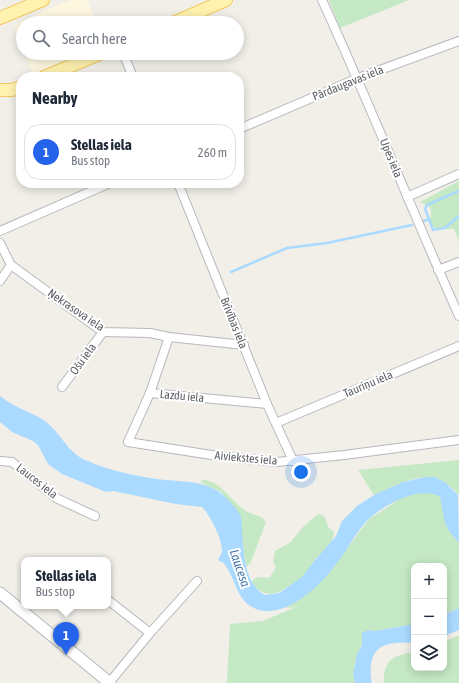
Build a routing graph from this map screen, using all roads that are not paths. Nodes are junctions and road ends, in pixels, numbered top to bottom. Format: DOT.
graph roads {
  1 [pos="42,0"];
  2 [pos="226,0"];
  3 [pos="322,0"];
  4 [pos="188,16"];
  5 [pos="0,18"];
  6 [pos="459,41"];
  7 [pos="85,60"];
  8 [pos="126,60"];
  9 [pos="56,72"];
  10 [pos="131,72"];
  11 [pos="358,78"];
  12 [pos="11,89"];
  13 [pos="0,96"];
  14 [pos="244,127"];
  15 [pos="459,174"];
  16 [pos="99,188"];
  17 [pos="180,188"];
  18 [pos="407,197"];
  19 [pos="0,231"];
  20 [pos="0,243"];
  21 [pos="459,262"];
  22 [pos="11,265"];
  23 [pos="438,270"];
  24 [pos="0,281"];
  25 [pos="459,316"];
  26 [pos="103,332"];
  27 [pos="169,337"];
  28 [pos="244,345"];
  29 [pos="459,346"];
  30 [pos="62,387"];
  31 [pos="150,393"];
  32 [pos="267,404"];
  33 [pos="276,423"];
  34 [pos="459,440"];
  35 [pos="128,442"];
  36 [pos="293,461"];
  37 [pos="1,463"];
  38 [pos="95,516"];
  39 [pos="197,582"];
  40 [pos="0,594"];
  41 [pos="111,602"];
  42 [pos="150,633"];
  43 [pos="110,683"];
  1 -- 5 [label="main road"];
  2 -- 4 [label="main road"];
  3 -- 11 [label="street, Upes iela"];
  6 -- 11 [label="street, Pārdaugavas iela"];
  7 -- 9 [label="main road"];
  8 -- 10 [label="street"];
  11 -- 14 [label="street, Pārdaugavas iela"];
  11 -- 18 [label="street, Upes iela"];
  12 -- 13 [label="street"];
  15 -- 18 [label="street"];
  16 -- 19 [label="street"];
  17 -- 28 [label="street, Brīvības iela"];
  18 -- 23 [label="street, Upes iela"];
  20 -- 22 [label="street, Ņekrasova iela"];
  21 -- 23 [label="street"];
  22 -- 24 [label="street"];
  22 -- 26 [label="street, Ņekrasova iela"];
  23 -- 25 [label="street, Upes iela"];
  26 -- 27 [label="street, Ņekrasova iela"];
  26 -- 30 [label="street, Ošu iela"];
  27 -- 28 [label="street, Ņekrasova iela"];
  27 -- 31 [label="street"];
  28 -- 32 [label="street, Brīvības iela"];
  29 -- 33 [label="street, Tauriņu iela"];
  31 -- 32 [label="street, Lazdu iela"];
  31 -- 35 [label="street, Lazdu iela"];
  32 -- 33 [label="street, Brīvības iela"];
  33 -- 36 [label="street, Brīvības iela"];
  34 -- 36 [label="street, Aiviekstes iela"];
  35 -- 36 [label="street, Aiviekstes iela"];
  37 -- 38 [label="street, Lauces iela"];
  39 -- 42 [label="street"];
  40 -- 43 [label="street"];
  41 -- 42 [label="street"];
  42 -- 43 [label="street"];
}
